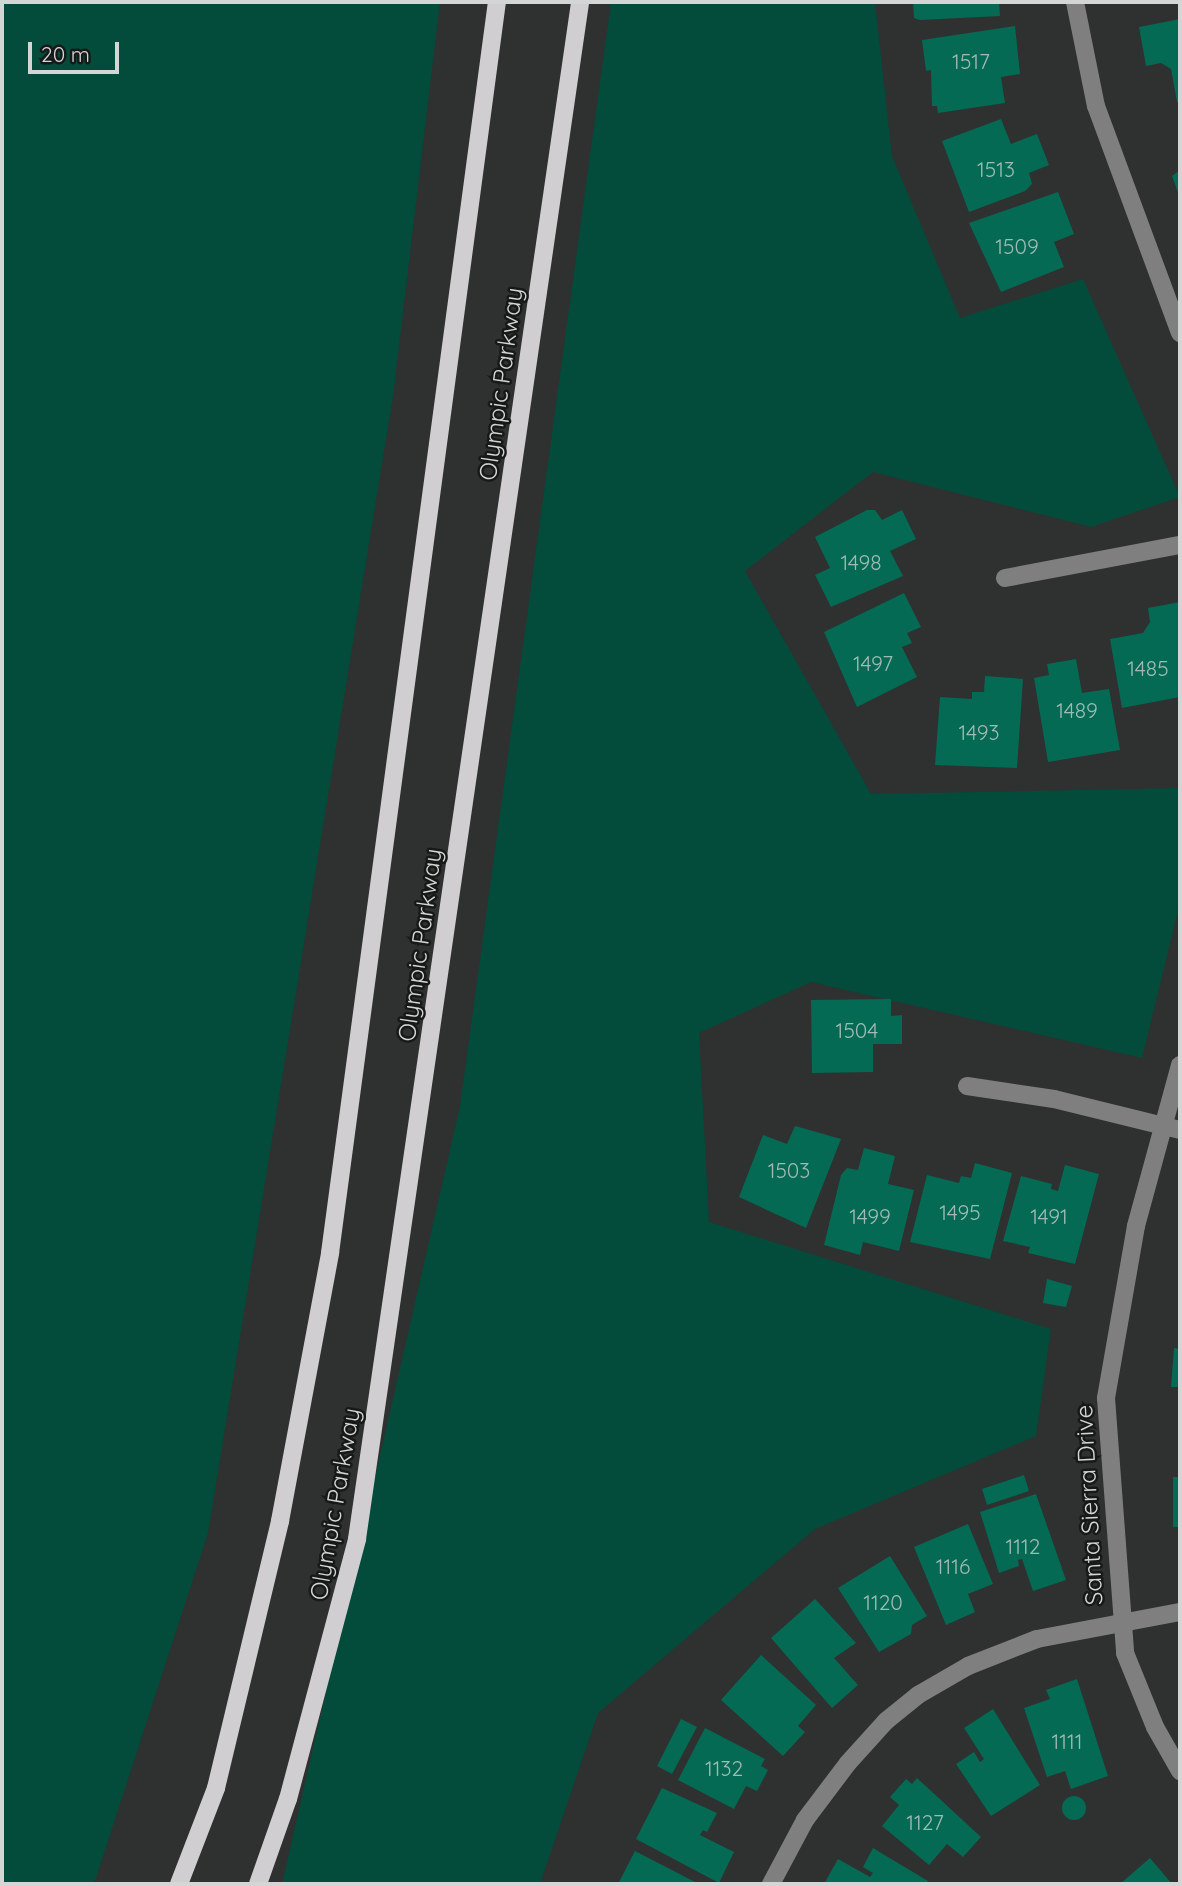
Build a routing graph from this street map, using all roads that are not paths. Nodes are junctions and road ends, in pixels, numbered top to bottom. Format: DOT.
graph roads {
  1 [pos="497,2"];
  2 [pos="580,2"];
  3 [pos="1075,2"];
  4 [pos="1180,333"];
  5 [pos="1180,545"];
  6 [pos="1005,578"];
  7 [pos="1180,1065"];
  8 [pos="967,1086"];
  9 [pos="1172,1128"];
  10 [pos="1180,1612"];
  11 [pos="1122,1626"];
  12 [pos="1180,1771"];
  13 [pos="179,1884"];
  14 [pos="258,1884"];
  15 [pos="771,1884"];
  1 -- 13 [label="main road, Olympic Parkway"];
  2 -- 14 [label="main road, Olympic Parkway"];
  3 -- 4 [label="street"];
  5 -- 6 [label="street"];
  7 -- 9 [label="street, Santa Sierra Drive"];
  8 -- 9 [label="street"];
  9 -- 11 [label="street, Santa Sierra Drive"];
  10 -- 11 [label="street"];
  11 -- 12 [label="street, Santa Sierra Drive"];
  11 -- 15 [label="street"];
}
